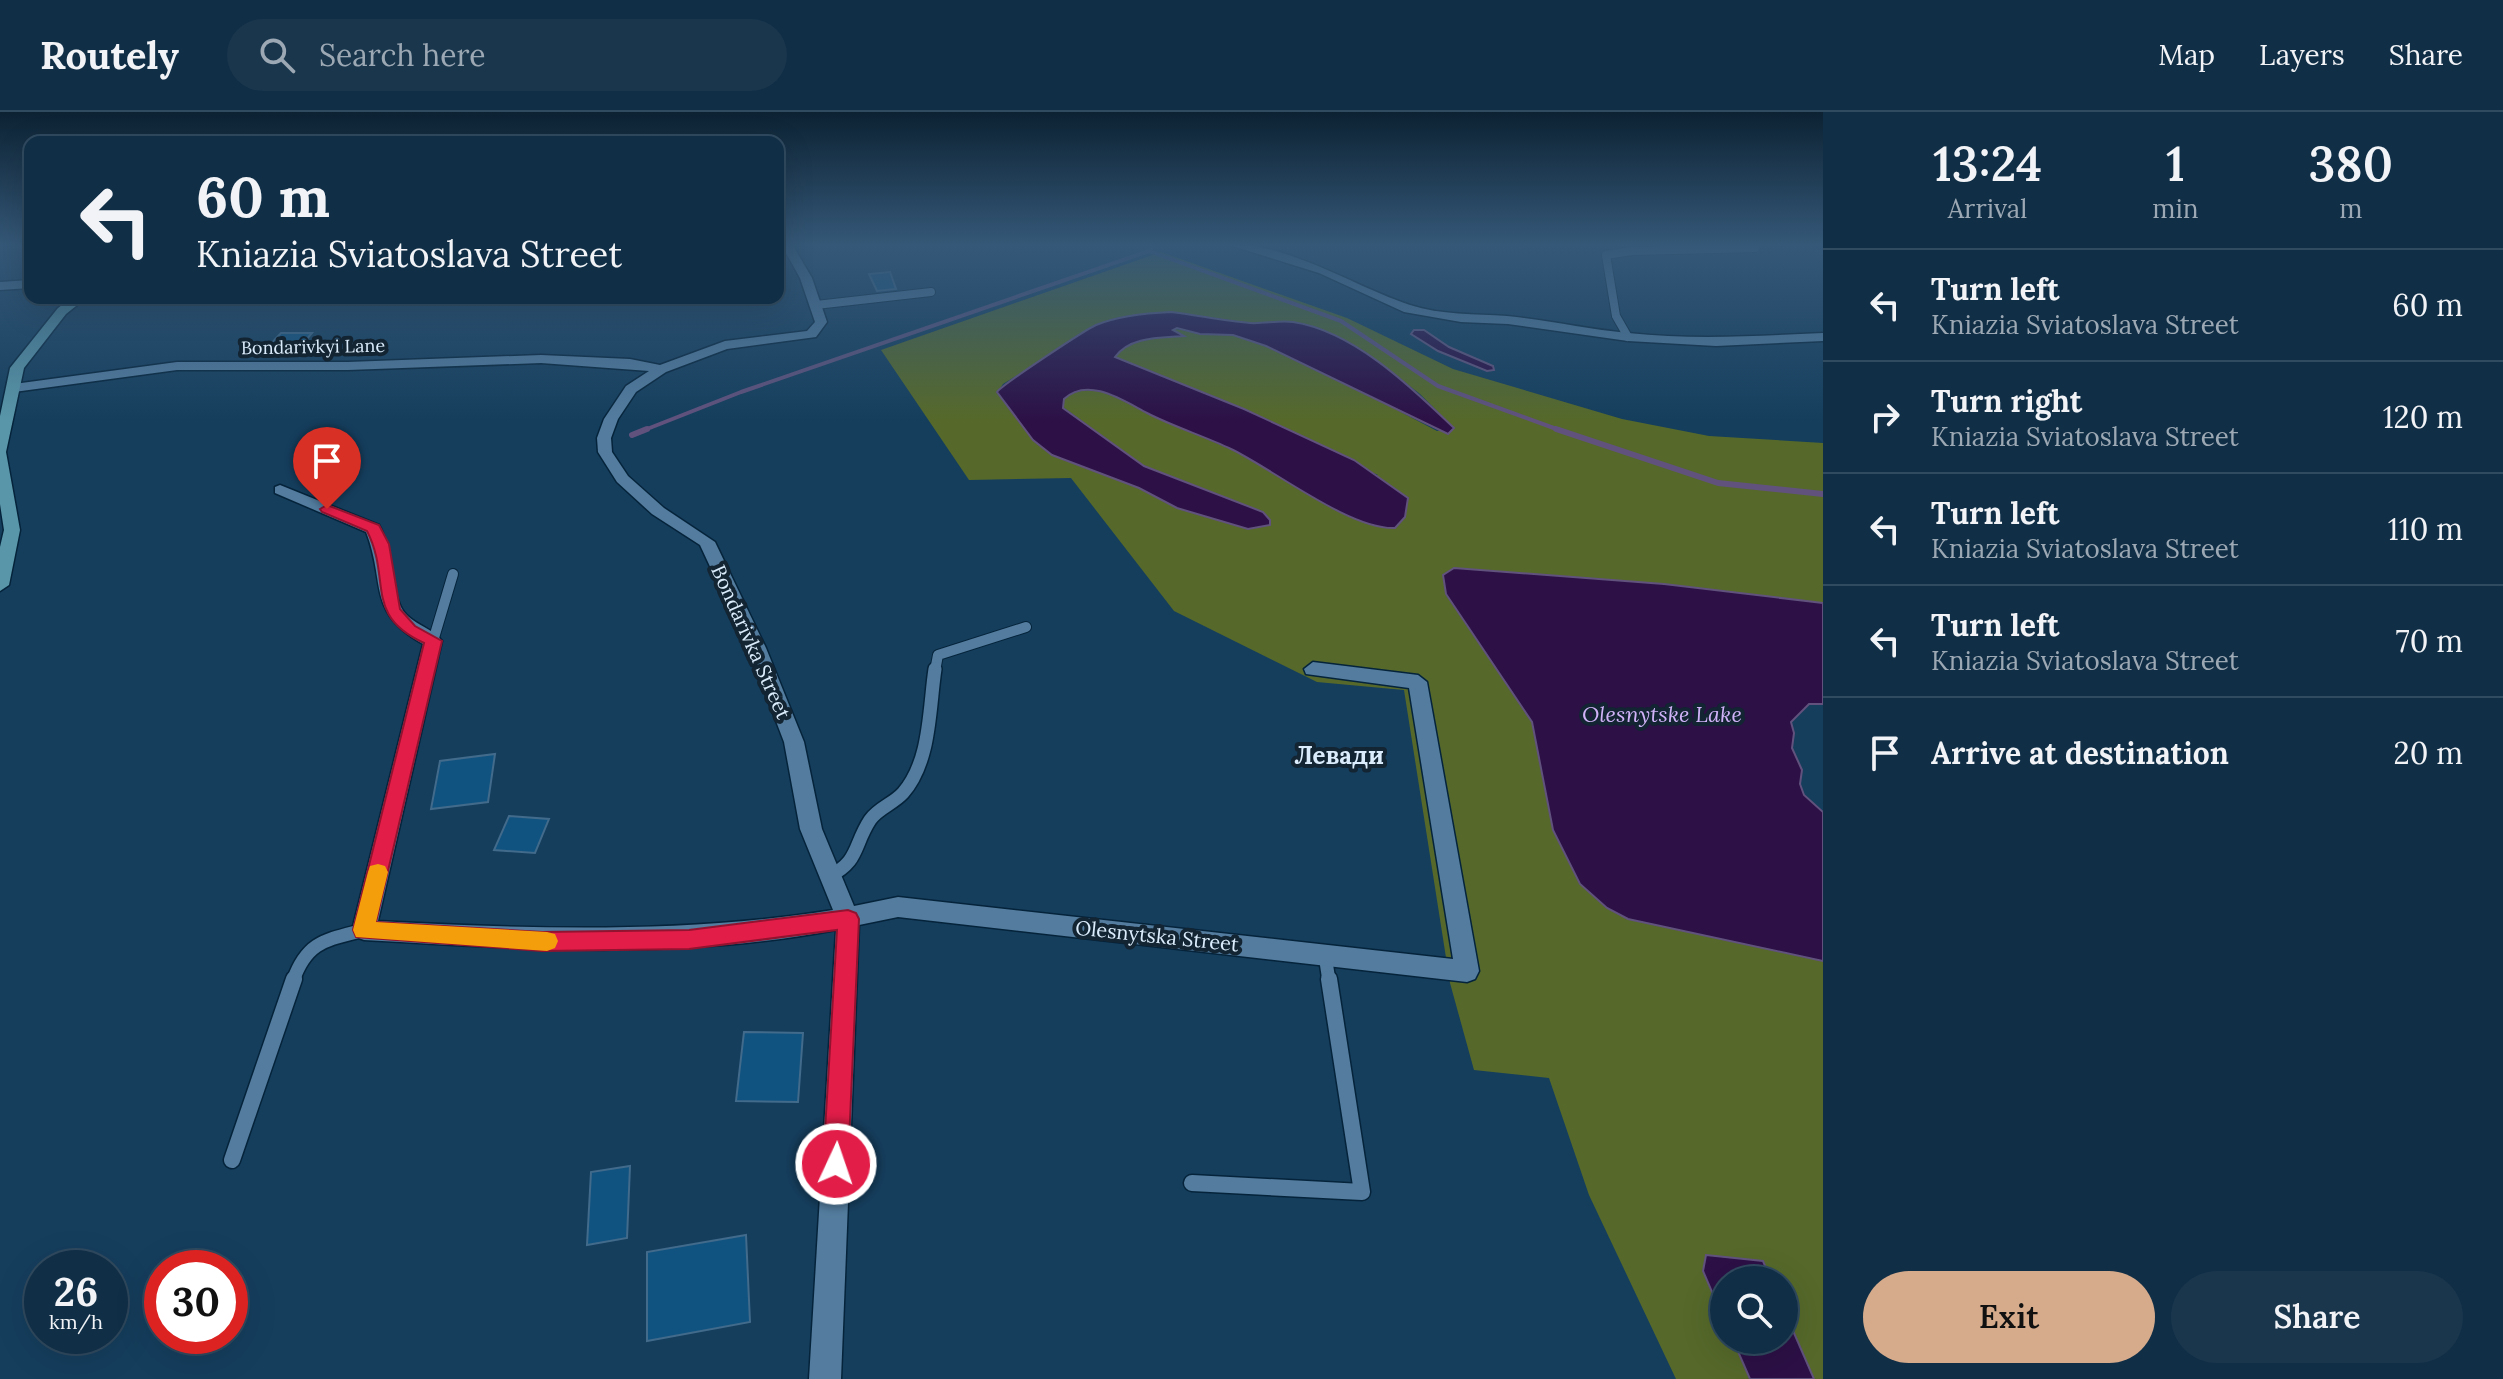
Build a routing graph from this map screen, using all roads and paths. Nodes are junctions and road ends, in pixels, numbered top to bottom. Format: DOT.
graph roads {
  1 [pos="833,303"];
  2 [pos="1395,303"];
  3 [pos="1615,303"];
  4 [pos="72,304"];
  5 [pos="816,305"];
  6 [pos="1628,337"];
  7 [pos="1823,337"];
  8 [pos="661,369"];
  9 [pos="14,388"];
  10 [pos="0,452"];
  11 [pos="280,490"];
  12 [pos="453,574"];
  13 [pos="0,585"];
  14 [pos="1026,627"];
  15 [pos="433,641"];
  16 [pos="1313,669"];
  17 [pos="828,877"];
  18 [pos="848,919"];
  19 [pos="364,930"];
  20 [pos="1325,955"];
  21 [pos="232,1160"];
  22 [pos="1192,1183"];
  23 [pos="825,1379"];
  1 -- 5 [label="lane"];
  2 -- 6 [label="street"];
  3 -- 6 [label="lane"];
  4 -- 9 [label="street"];
  5 -- 8 [label="street, Bondarivka Street"];
  6 -- 7 [label="street"];
  8 -- 9 [label="street, Bondarivkyi Lane"];
  8 -- 17 [label="street, Bondarivka Street"];
  9 -- 10 [label="street"];
  10 -- 13 [label="street"];
  11 -- 15 [label="street"];
  12 -- 15 [label="lane"];
  14 -- 17 [label="lane"];
  15 -- 19 [label="street"];
  16 -- 20 [label="street, Olesnytska Street"];
  17 -- 18 [label="street, Bondarivka Street"];
  18 -- 19 [label="street, Olesnytska Street"];
  18 -- 20 [label="street, Olesnytska Street"];
  18 -- 23 [label="street, Bondarivka Street"];
  19 -- 21 [label="lane"];
  20 -- 22 [label="lane"];
}
